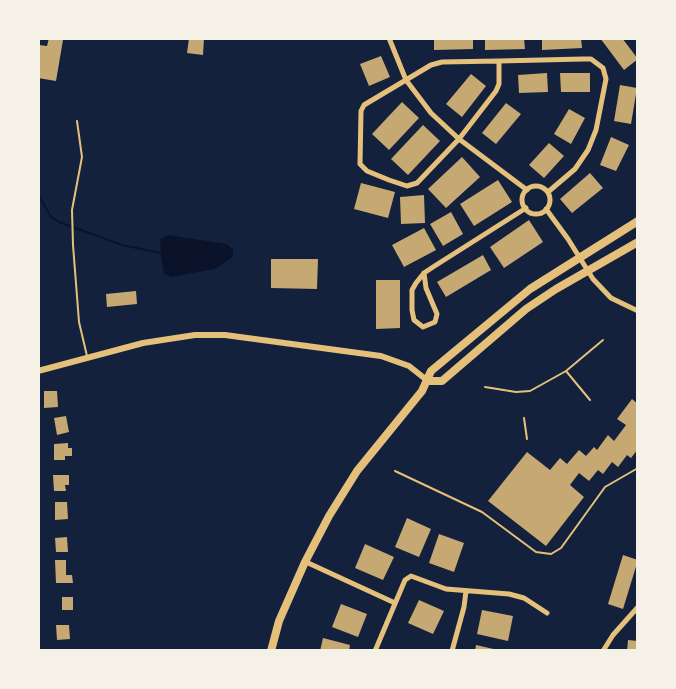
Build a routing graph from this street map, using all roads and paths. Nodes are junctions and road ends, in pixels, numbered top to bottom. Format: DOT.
graph roads {
  1 [pos="389,38"];
  2 [pos="499,61"];
  3 [pos="406,80"];
  4 [pos="77,121"];
  5 [pos="459,139"];
  6 [pos="527,190"];
  7 [pos="548,192"];
  8 [pos="526,208"];
  9 [pos="546,209"];
  10 [pos="638,221"];
  11 [pos="638,242"];
  12 [pos="579,256"];
  13 [pos="587,271"];
  14 [pos="424,273"];
  15 [pos="638,311"];
  16 [pos="603,340"];
  17 [pos="87,357"];
  18 [pos="38,371"];
  19 [pos="566,371"];
  20 [pos="428,381"];
  21 [pos="485,387"];
  22 [pos="590,400"];
  23 [pos="524,418"];
  24 [pos="527,439"];
  25 [pos="638,468"];
  26 [pos="395,471"];
  27 [pos="305,562"];
  28 [pos="466,591"];
  29 [pos="395,603"];
  30 [pos="638,607"];
  31 [pos="547,613"];
  32 [pos="271,651"];
  33 [pos="375,651"];
  34 [pos="452,651"];
  35 [pos="603,651"];
  1 -- 3 [label="street"];
  2 -- 3 [label="street"];
  2 -- 5 [label="street"];
  2 -- 7 [label="street"];
  3 -- 5 [label="street"];
  3 -- 5 [label="street"];
  4 -- 17 [label="lane"];
  5 -- 6 [label="street"];
  6 -- 7 [label="street"];
  6 -- 8 [label="street"];
  7 -- 9 [label="street"];
  8 -- 9 [label="street"];
  8 -- 14 [label="street"];
  9 -- 12 [label="street"];
  10 -- 12 [label="main road"];
  11 -- 13 [label="main road"];
  12 -- 13 [label="street"];
  12 -- 20 [label="main road"];
  13 -- 15 [label="street"];
  13 -- 20 [label="main road"];
  14 -- 14 [label="street"];
  16 -- 19 [label="lane"];
  17 -- 18 [label="street"];
  17 -- 20 [label="street"];
  19 -- 21 [label="lane"];
  19 -- 22 [label="lane"];
  20 -- 27 [label="main road"];
  23 -- 24 [label="lane"];
  25 -- 26 [label="lane"];
  27 -- 29 [label="street"];
  27 -- 32 [label="main road"];
  28 -- 29 [label="street"];
  28 -- 31 [label="street"];
  28 -- 34 [label="street"];
  29 -- 33 [label="street"];
  30 -- 35 [label="street"];
}
